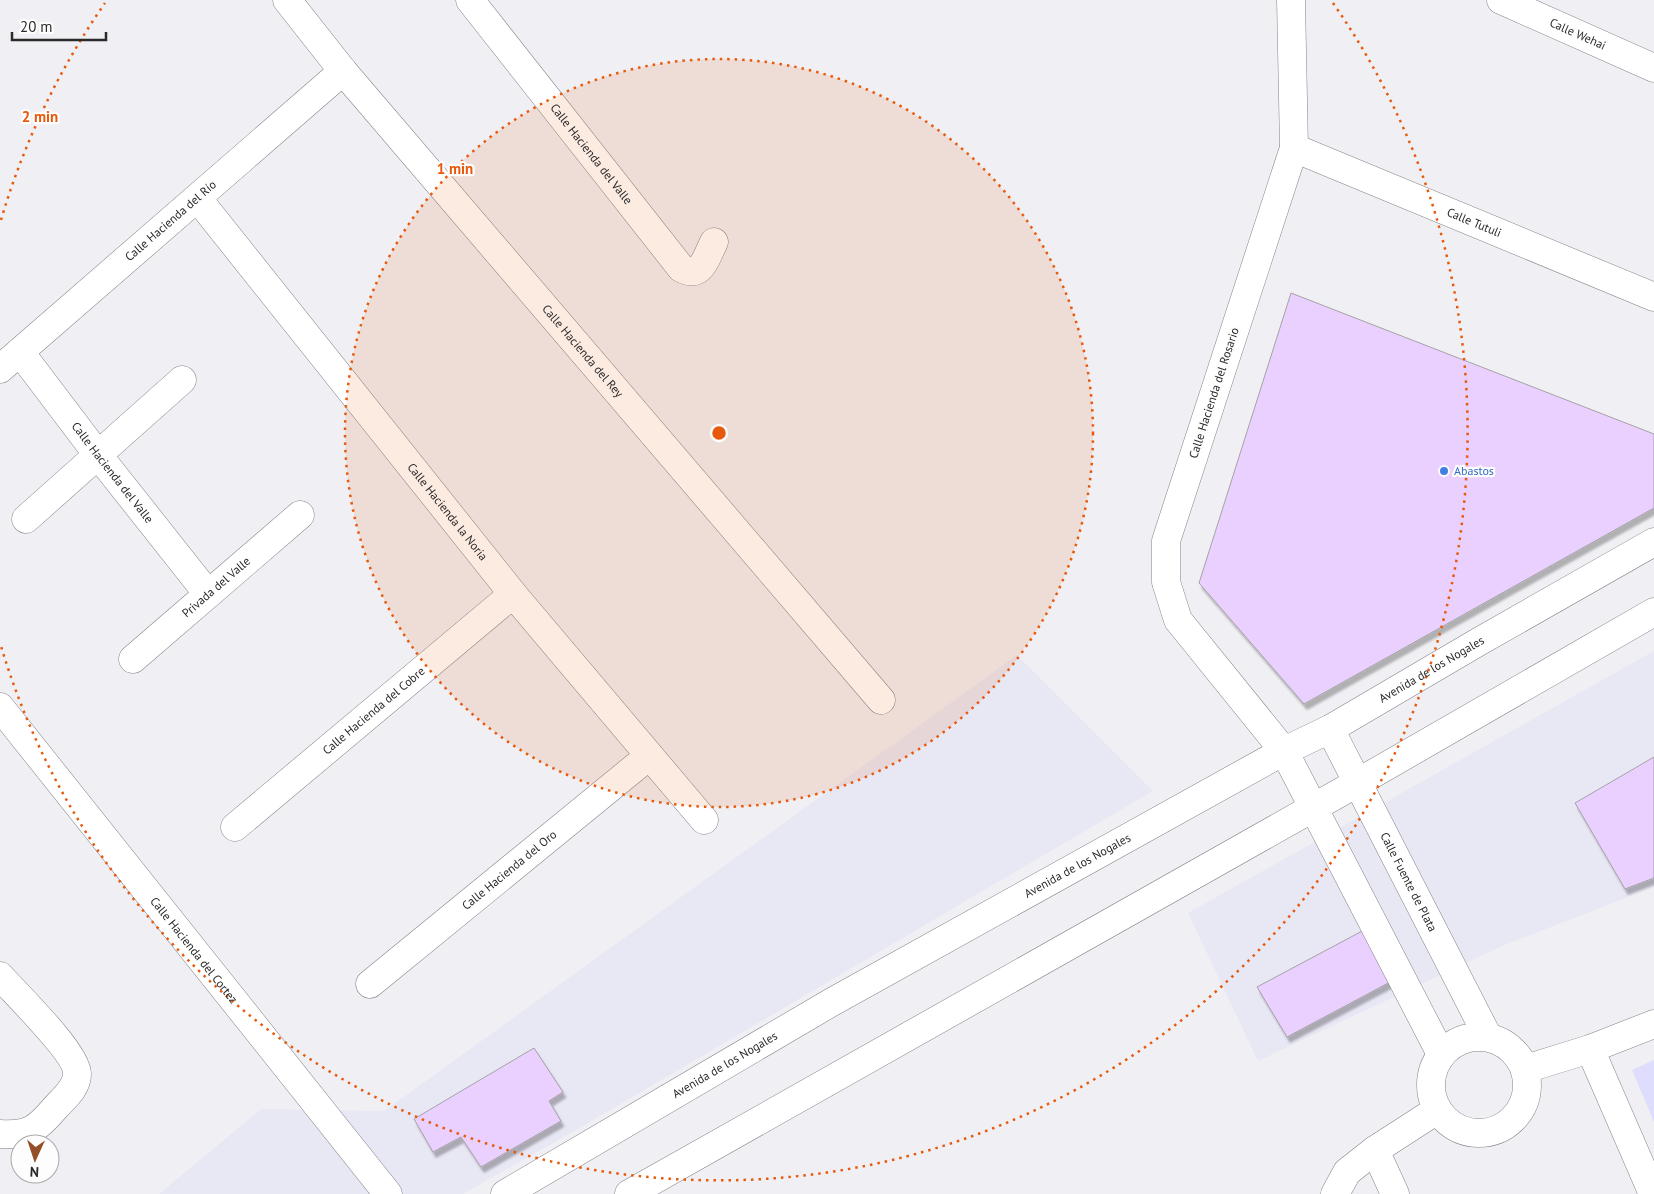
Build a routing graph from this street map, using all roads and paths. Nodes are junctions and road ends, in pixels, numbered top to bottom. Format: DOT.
graph roads {
  1 [pos="287,0"];
  2 [pos="470,0"];
  3 [pos="1291,0"];
  4 [pos="1501,0"];
  5 [pos="1654,68"];
  6 [pos="343,71"];
  7 [pos="1294,148"];
  8 [pos="198,199"];
  9 [pos="714,242"];
  10 [pos="1654,297"];
  11 [pos="20,352"];
  12 [pos="0,369"];
  13 [pos="182,380"];
  14 [pos="98,456"];
  15 [pos="300,515"];
  16 [pos="26,519"];
  17 [pos="1654,542"];
  18 [pos="208,594"];
  19 [pos="513,594"];
  20 [pos="1654,612"];
  21 [pos="133,659"];
  22 [pos="881,700"];
  23 [pos="0,707"];
  24 [pos="1330,729"];
  25 [pos="1284,751"];
  26 [pos="649,756"];
  27 [pos="1357,783"];
  28 [pos="1313,808"];
  29 [pos="704,820"];
  30 [pos="235,827"];
  31 [pos="0,976"];
  32 [pos="370,984"];
  33 [pos="1654,1024"];
  34 [pos="1488,1037"];
  35 [pos="1590,1048"];
  36 [pos="1441,1054"];
  37 [pos="1525,1068"];
  38 [pos="1437,1110"];
  39 [pos="0,1134"];
  40 [pos="1375,1150"];
  41 [pos="388,1194"];
  42 [pos="504,1194"];
  43 [pos="629,1194"];
  44 [pos="1335,1194"];
  45 [pos="1395,1194"];
  46 [pos="1654,1194"];
  1 -- 6 [label="street, Calle Hacienda del Rey"];
  2 -- 9 [label="street, Calle Hacienda del Valle"];
  3 -- 7 [label="street, Calle Hacienda del Rosario"];
  4 -- 5 [label="street, Calle Wehai"];
  6 -- 8 [label="street, Calle Hacienda del Río"];
  6 -- 22 [label="street, Calle Hacienda del Rey"];
  7 -- 10 [label="street, Calle Tutuli"];
  7 -- 25 [label="street, Calle Hacienda del Rosario"];
  8 -- 11 [label="street, Calle Hacienda del Río"];
  8 -- 19 [label="street, Calle Hacienda la Noria"];
  11 -- 12 [label="street, Calle Hacienda del Río"];
  11 -- 14 [label="street, Calle Hacienda del Valle"];
  13 -- 14 [label="street"];
  14 -- 16 [label="street"];
  14 -- 18 [label="street, Calle Hacienda del Valle"];
  15 -- 18 [label="street, Privada del Valle"];
  17 -- 24 [label="street, Avenida de los Nogales"];
  18 -- 21 [label="street, Privada del Valle"];
  19 -- 26 [label="street, Calle Hacienda la Noria"];
  19 -- 30 [label="street, Calle Hacienda del Cobre"];
  20 -- 27 [label="street"];
  23 -- 41 [label="street, Calle Hacienda del Cortez"];
  24 -- 25 [label="street, Avenida de los Nogales"];
  24 -- 27 [label="street, Calle Fuente de Plata"];
  25 -- 28 [label="street, Calle Hacienda del Rosario"];
  25 -- 42 [label="street, Avenida de los Nogales"];
  26 -- 29 [label="street, Calle Hacienda la Noria"];
  26 -- 32 [label="street, Calle Hacienda del Oro"];
  27 -- 28 [label="street"];
  27 -- 34 [label="street, Calle Fuente de Plata"];
  28 -- 36 [label="street"];
  28 -- 43 [label="street"];
  31 -- 39 [label="street"];
  33 -- 35 [label="street"];
  34 -- 36 [label="street"];
  34 -- 37 [label="street"];
  35 -- 37 [label="street"];
  35 -- 46 [label="street"];
  36 -- 38 [label="street"];
  37 -- 38 [label="street"];
  38 -- 40 [label="street"];
  40 -- 44 [label="street"];
  40 -- 45 [label="street"];
}
